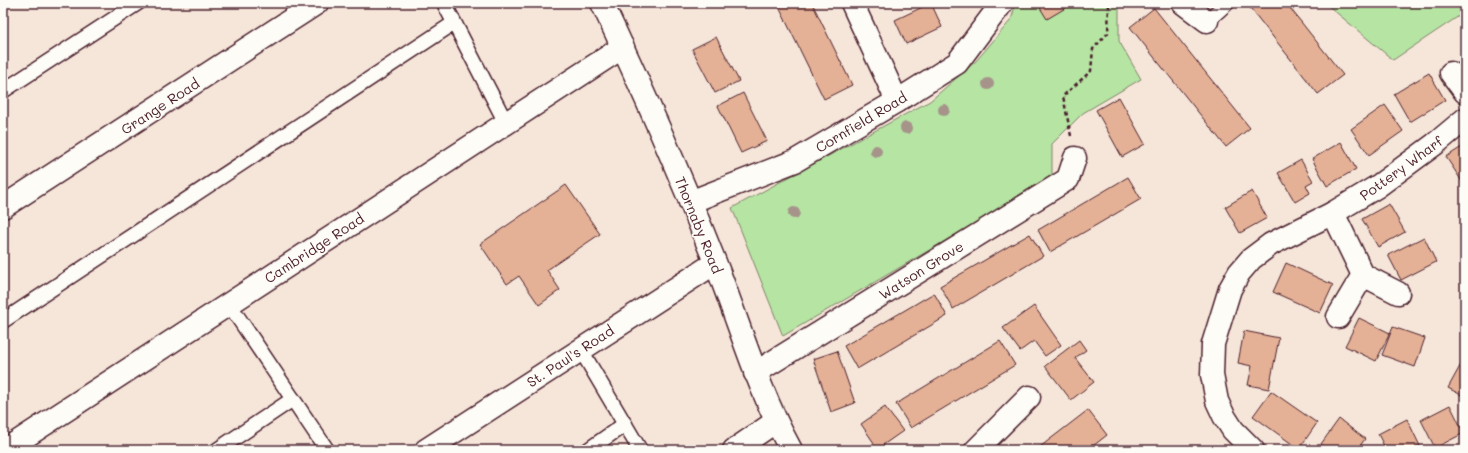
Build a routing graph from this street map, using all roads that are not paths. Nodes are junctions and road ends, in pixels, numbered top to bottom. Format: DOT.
graph roads {
  1 [pos="138,3"];
  2 [pos="317,3"];
  3 [pos="444,3"];
  4 [pos="602,3"];
  5 [pos="852,3"];
  6 [pos="1002,3"];
  7 [pos="1184,3"];
  8 [pos="1227,3"];
  9 [pos="1207,21"];
  10 [pos="454,23"];
  11 [pos="623,47"];
  12 [pos="1451,73"];
  13 [pos="3,91"];
  14 [pos="1465,92"];
  15 [pos="897,101"];
  16 [pos="1465,119"];
  17 [pos="506,123"];
  18 [pos="1075,158"];
  19 [pos="690,202"];
  20 [pos="3,208"];
  21 [pos="1334,213"];
  22 [pos="715,263"];
  23 [pos="1363,275"];
  24 [pos="1398,293"];
  25 [pos="229,304"];
  26 [pos="1338,317"];
  27 [pos="3,321"];
  28 [pos="581,350"];
  29 [pos="755,373"];
  30 [pos="1029,397"];
  31 [pos="293,400"];
  32 [pos="775,422"];
  33 [pos="625,424"];
  34 [pos="5,450"];
  35 [pos="217,450"];
  36 [pos="327,450"];
  37 [pos="426,450"];
  38 [pos="588,450"];
  39 [pos="640,450"];
  40 [pos="734,450"];
  41 [pos="791,450"];
  42 [pos="976,450"];
  43 [pos="1253,450"];
  1 -- 13 [label="lane"];
  2 -- 20 [label="street, Grange Road"];
  3 -- 10 [label="lane"];
  4 -- 11 [label="street, Thornaby Road"];
  5 -- 15 [label="street"];
  6 -- 15 [label="street, Cornfield Road"];
  7 -- 9 [label="street"];
  8 -- 9 [label="lane"];
  10 -- 17 [label="lane"];
  10 -- 27 [label="lane"];
  11 -- 17 [label="street, Cambridge Road"];
  11 -- 19 [label="street, Thornaby Road"];
  12 -- 14 [label="street"];
  15 -- 19 [label="street, Cornfield Road"];
  16 -- 21 [label="street, Pottery Wharf"];
  17 -- 25 [label="street, Cambridge Road"];
  18 -- 29 [label="street, Watson Grove"];
  19 -- 22 [label="street, Thornaby Road"];
  21 -- 23 [label="street"];
  21 -- 43 [label="street, Pottery Wharf"];
  22 -- 28 [label="street, St. Paul's Road"];
  22 -- 29 [label="street, Thornaby Road"];
  23 -- 24 [label="street"];
  23 -- 26 [label="street"];
  25 -- 31 [label="lane"];
  25 -- 34 [label="street, Cambridge Road"];
  28 -- 33 [label="lane"];
  28 -- 37 [label="street, St. Paul's Road"];
  29 -- 32 [label="street, Thornaby Road"];
  30 -- 42 [label="street"];
  31 -- 35 [label="lane"];
  31 -- 36 [label="lane"];
  32 -- 40 [label="street"];
  32 -- 41 [label="street, Thornaby Road"];
  33 -- 38 [label="lane"];
  33 -- 39 [label="lane"];
}
